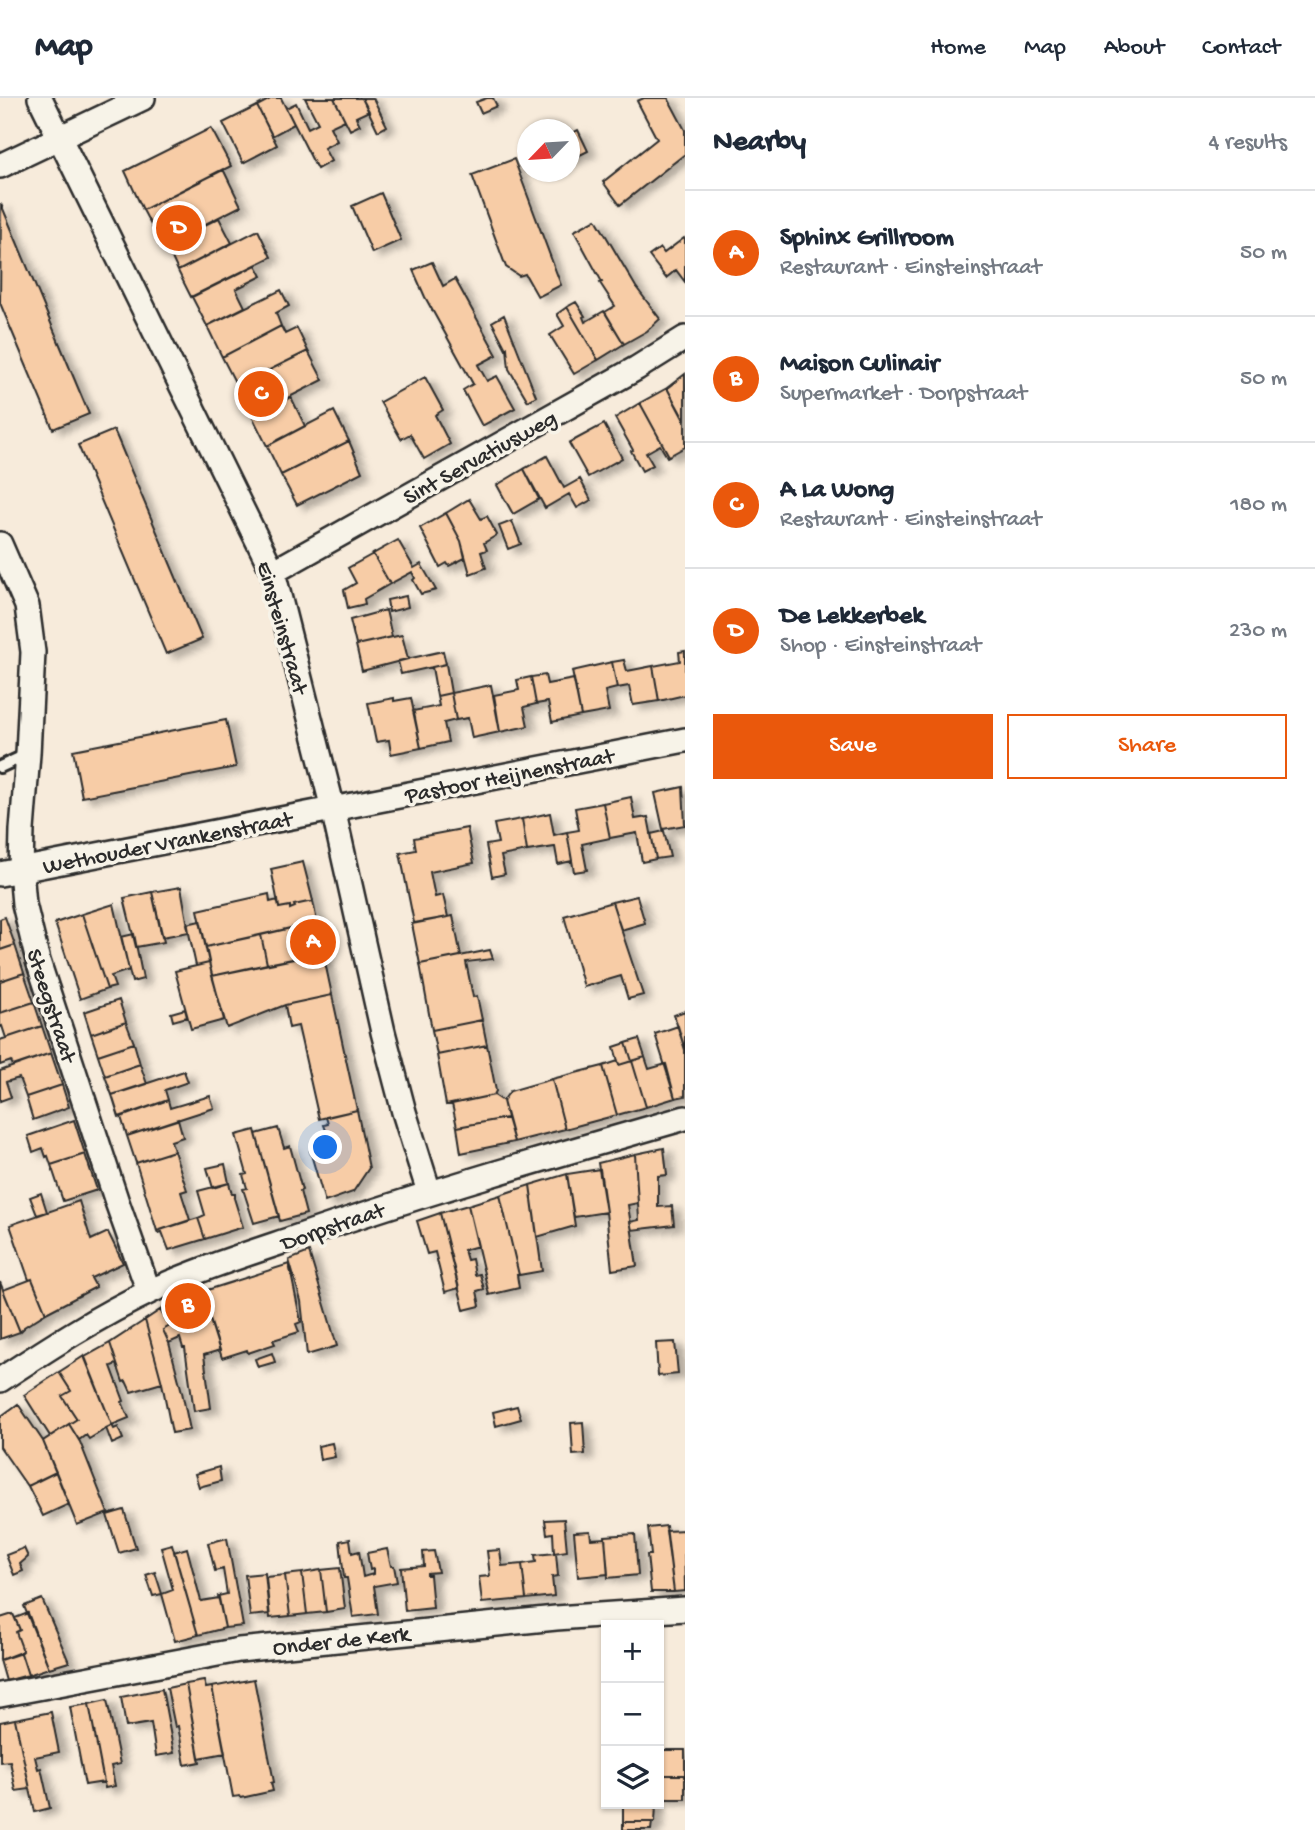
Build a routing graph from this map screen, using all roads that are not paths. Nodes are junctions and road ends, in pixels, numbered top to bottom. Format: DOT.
graph roads {
  1 [pos="40,98"];
  2 [pos="143,98"];
  3 [pos="60,139"];
  4 [pos="0,166"];
  5 [pos="685,338"];
  6 [pos="0,544"];
  7 [pos="273,572"];
  8 [pos="685,740"];
  9 [pos="28,754"];
  10 [pos="0,767"];
  11 [pos="333,809"];
  12 [pos="10,872"];
  13 [pos="685,1118"];
  14 [pos="429,1192"];
  15 [pos="149,1292"];
  16 [pos="0,1380"];
  17 [pos="685,1609"];
  18 [pos="0,1695"];
  1 -- 3 [label="street, Einsteinstraat"];
  2 -- 3 [label="street"];
  3 -- 4 [label="street"];
  3 -- 7 [label="street, Einsteinstraat"];
  5 -- 7 [label="street, Sint Servatiusweg"];
  6 -- 9 [label="street, Steegstraat"];
  7 -- 11 [label="street, Einsteinstraat"];
  8 -- 11 [label="street, Pastoor Heijnenstraat"];
  9 -- 10 [label="lane"];
  9 -- 12 [label="street, Steegstraat"];
  11 -- 12 [label="street, Wethouder Vrankenstraat"];
  11 -- 14 [label="street, Einsteinstraat"];
  12 -- 15 [label="street, Steegstraat"];
  13 -- 14 [label="street, Dorpstraat"];
  14 -- 15 [label="street, Dorpstraat"];
  15 -- 16 [label="street, Dorpstraat"];
  17 -- 18 [label="street, Onder de Kerk"];
}
